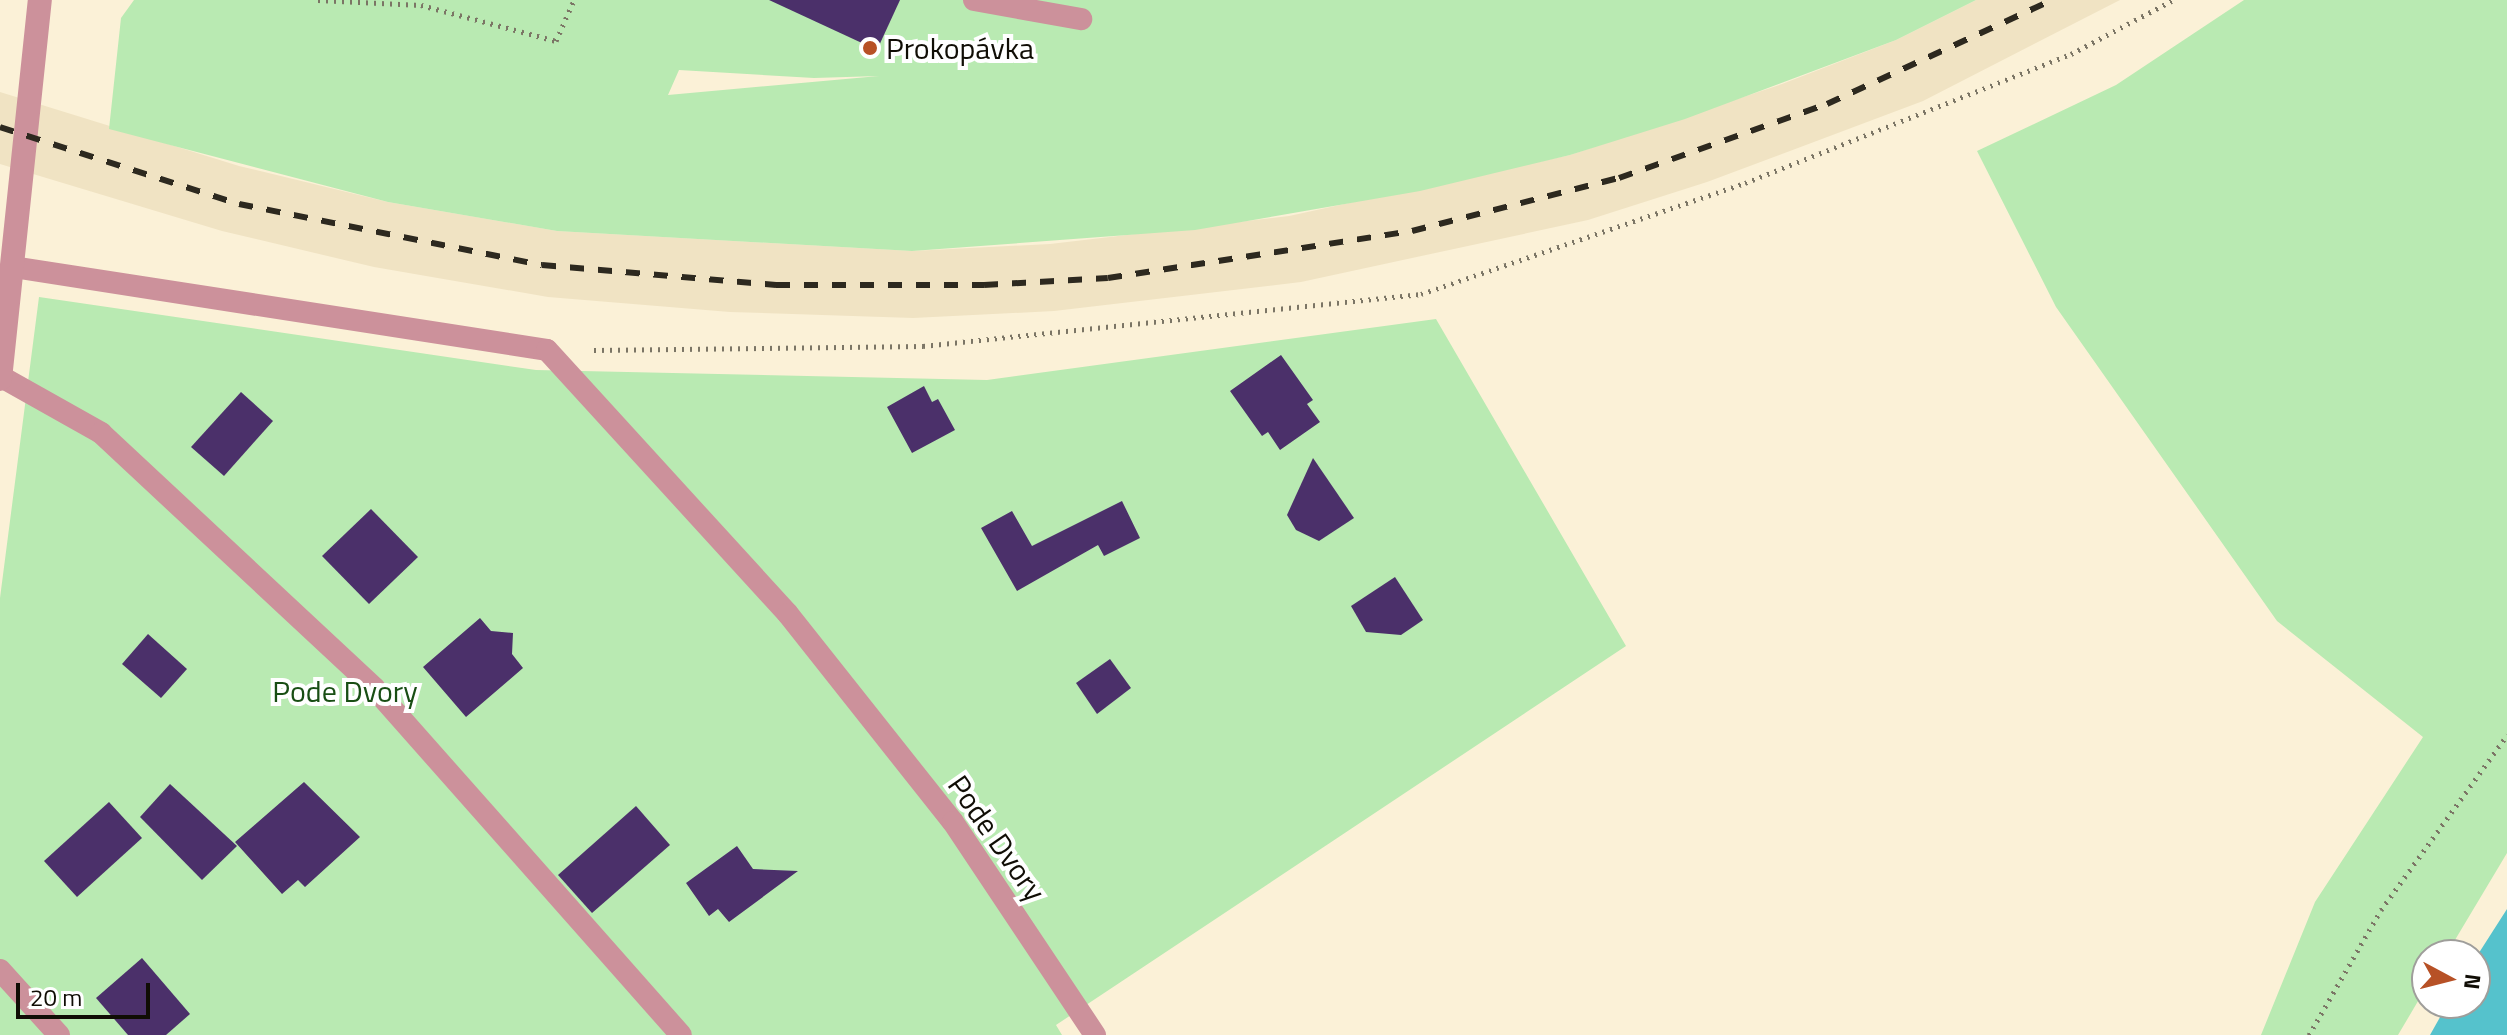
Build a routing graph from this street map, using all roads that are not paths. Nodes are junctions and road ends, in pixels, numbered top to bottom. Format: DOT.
graph roads {
  1 [pos="40,0"];
  2 [pos="974,0"];
  3 [pos="1081,19"];
  4 [pos="13,267"];
  5 [pos="0,378"];
  6 [pos="0,970"];
  7 [pos="59,1035"];
  8 [pos="681,1035"];
  9 [pos="1095,1035"];
  1 -- 4 [label="street"];
  2 -- 3 [label="lane"];
  4 -- 5 [label="street"];
  4 -- 9 [label="lane, Pode Dvory"];
  5 -- 8 [label="lane"];
  6 -- 7 [label="lane"];
}
